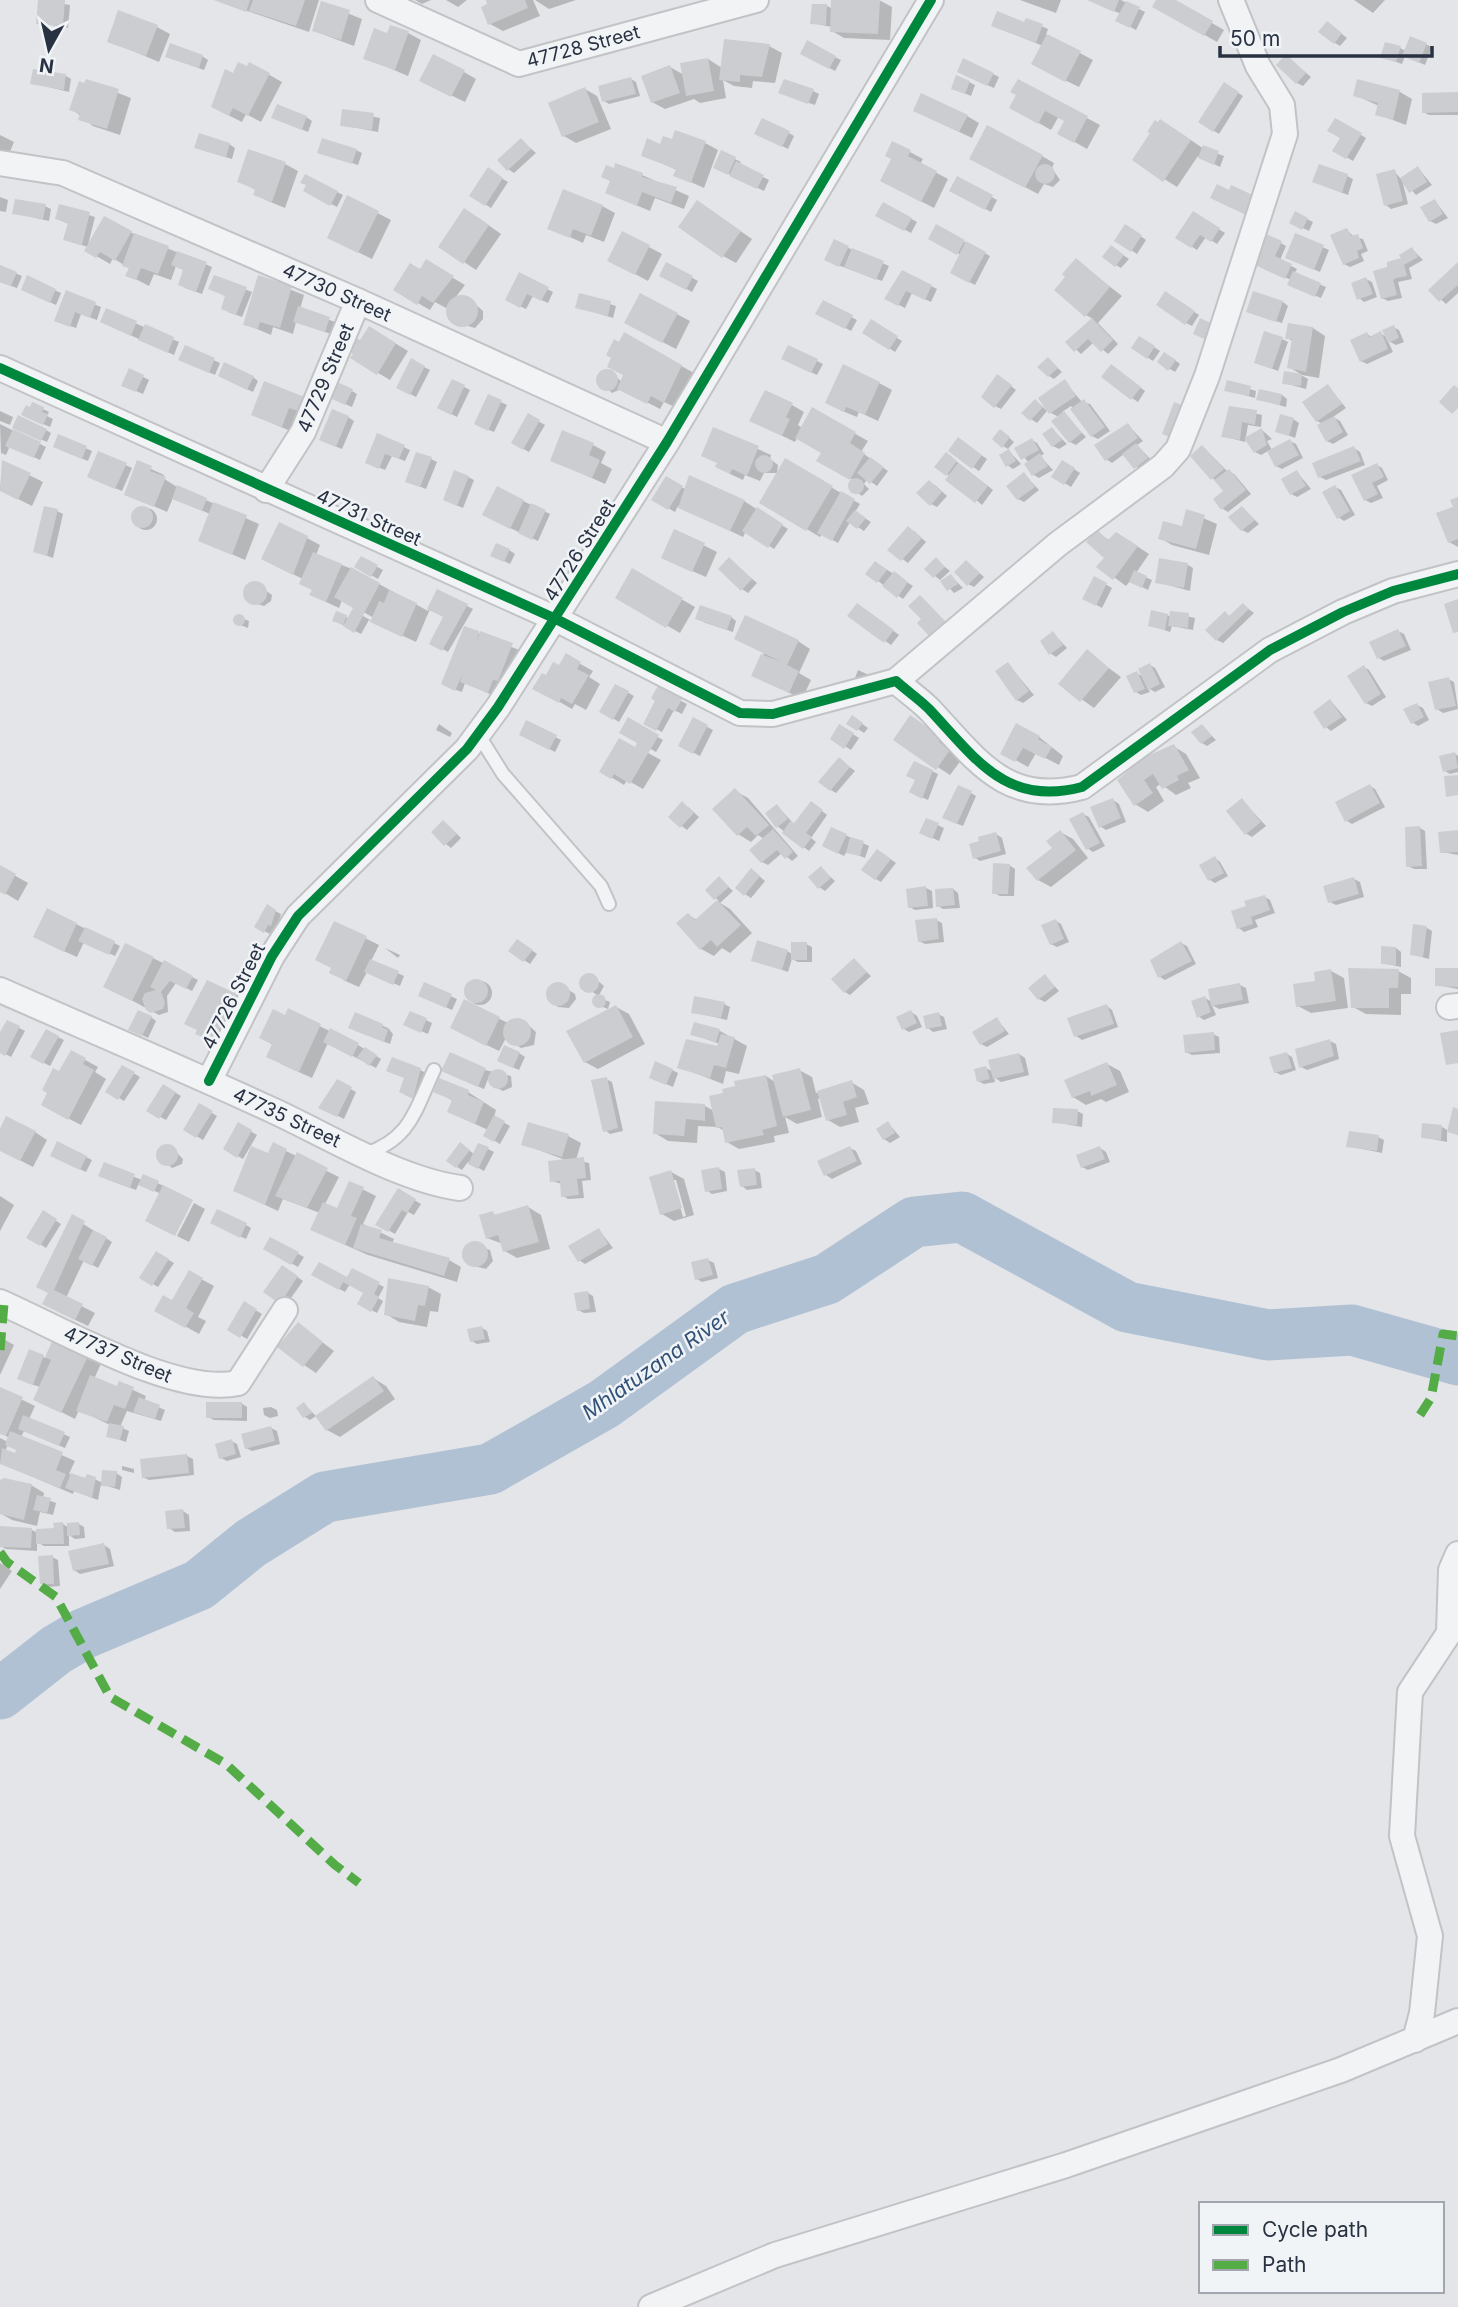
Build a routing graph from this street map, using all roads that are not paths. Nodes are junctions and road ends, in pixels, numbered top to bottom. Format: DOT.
graph roads {
  1 [pos="378,0"];
  2 [pos="756,0"];
  3 [pos="931,0"];
  4 [pos="1231,0"];
  5 [pos="0,163"];
  6 [pos="358,301"];
  7 [pos="0,368"];
  8 [pos="667,442"];
  9 [pos="266,490"];
  10 [pos="1458,574"];
  11 [pos="556,619"];
  12 [pos="896,681"];
  13 [pos="478,734"];
  14 [pos="609,904"];
  15 [pos="0,990"];
  16 [pos="434,1070"];
  17 [pos="209,1081"];
  18 [pos="365,1154"];
  19 [pos="460,1188"];
  20 [pos="0,1302"];
  21 [pos="285,1310"];
  22 [pos="1458,1554"];
  23 [pos="1458,2021"];
  24 [pos="1415,2040"];
  25 [pos="651,2307"];
  1 -- 2 [label="street, 47728 Street"];
  3 -- 8 [label="street, 47726 Street"];
  4 -- 12 [label="street"];
  5 -- 6 [label="street, 47730 Street"];
  6 -- 8 [label="street, 47730 Street"];
  6 -- 9 [label="street, 47729 Street"];
  7 -- 9 [label="street, 47731 Street"];
  8 -- 11 [label="street, 47726 Street"];
  9 -- 11 [label="street, 47731 Street"];
  10 -- 12 [label="street"];
  11 -- 12 [label="street, 47731 Street"];
  11 -- 13 [label="street, 47726 Street"];
  13 -- 14 [label="lane"];
  13 -- 17 [label="street, 47726 Street"];
  15 -- 17 [label="street, 47735 Street"];
  16 -- 18 [label="lane"];
  17 -- 18 [label="street, 47735 Street"];
  18 -- 19 [label="street, 47735 Street"];
  20 -- 21 [label="street, 47737 Street"];
  22 -- 24 [label="street"];
  23 -- 24 [label="street"];
  24 -- 25 [label="street"];
}
